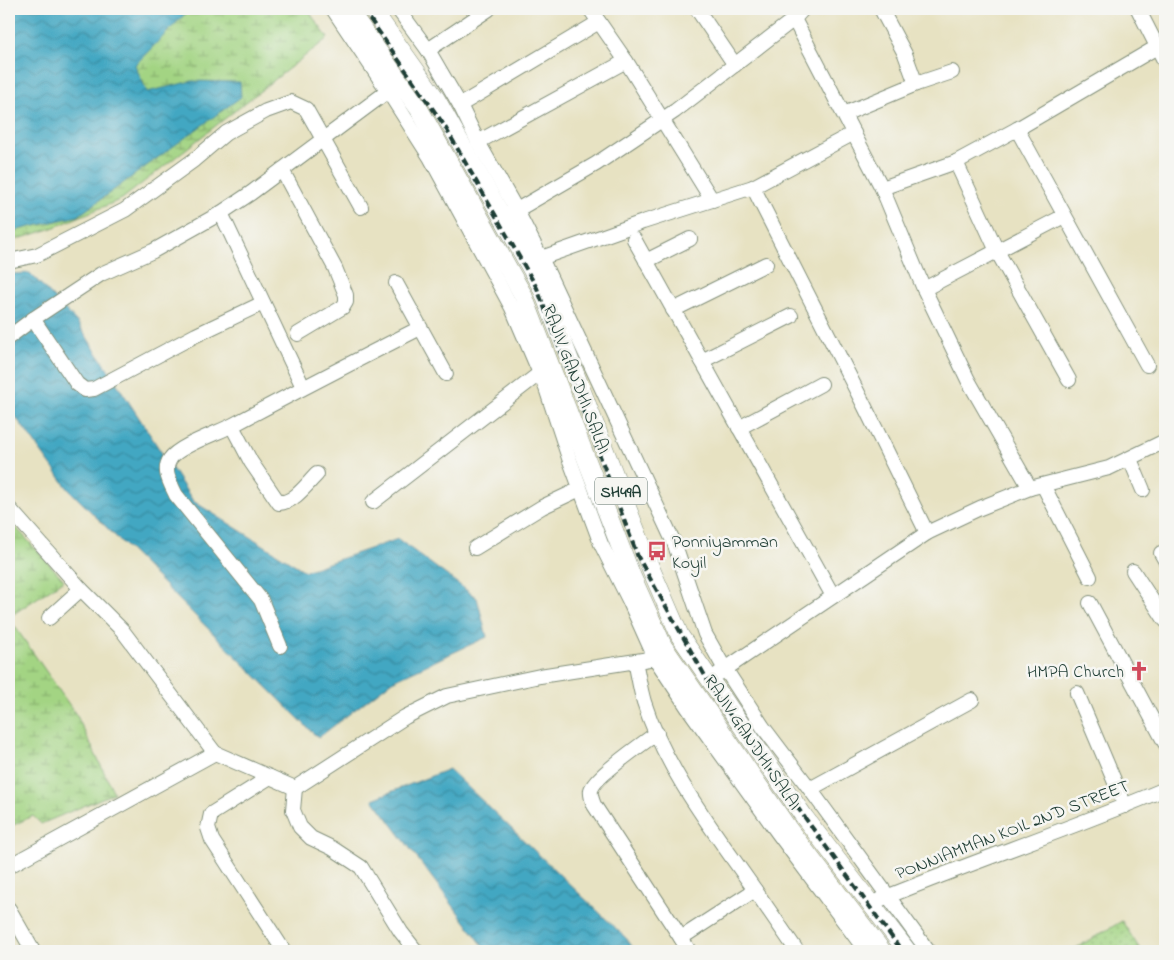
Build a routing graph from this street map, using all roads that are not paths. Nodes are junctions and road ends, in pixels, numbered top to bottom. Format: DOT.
graph roads {
  1 [pos="333,9"];
  2 [pos="348,9"];
  3 [pos="372,9"];
  4 [pos="398,9"];
  5 [pos="488,9"];
  6 [pos="590,9"];
  7 [pos="698,9"];
  8 [pos="881,9"];
  9 [pos="1138,9"];
  10 [pos="799,14"];
  11 [pos="599,22"];
  12 [pos="1157,47"];
  13 [pos="428,50"];
  14 [pos="626,61"];
  15 [pos="1165,62"];
  16 [pos="735,65"];
  17 [pos="952,72"];
  18 [pos="916,84"];
  19 [pos="388,90"];
  20 [pos="460,104"];
  21 [pos="844,114"];
  22 [pos="662,119"];
  23 [pos="1017,129"];
  24 [pos="854,133"];
  25 [pos="324,138"];
  26 [pos="478,142"];
  27 [pos="956,162"];
  28 [pos="282,170"];
  29 [pos="753,187"];
  30 [pos="882,188"];
  31 [pos="712,200"];
  32 [pos="361,208"];
  33 [pos="221,212"];
  34 [pos="510,215"];
  35 [pos="1064,216"];
  36 [pos="634,239"];
  37 [pos="690,239"];
  38 [pos="997,251"];
  39 [pos="541,258"];
  40 [pos="9,261"];
  41 [pos="646,261"];
  42 [pos="766,264"];
  43 [pos="396,283"];
  44 [pos="924,288"];
  45 [pos="263,303"];
  46 [pos="674,310"];
  47 [pos="791,316"];
  48 [pos="33,319"];
  49 [pos="420,328"];
  50 [pos="298,334"];
  51 [pos="9,337"];
  52 [pos="702,361"];
  53 [pos="1147,365"];
  54 [pos="540,373"];
  55 [pos="446,374"];
  56 [pos="1069,380"];
  57 [pos="821,384"];
  58 [pos="303,387"];
  59 [pos="232,426"];
  60 [pos="739,428"];
  61 [pos="1165,441"];
  62 [pos="1130,459"];
  63 [pos="316,474"];
  64 [pos="1036,486"];
  65 [pos="580,489"];
  66 [pos="1143,490"];
  67 [pos="372,502"];
  68 [pos="9,508"];
  69 [pos="927,533"];
  70 [pos="475,548"];
  71 [pos="1133,571"];
  72 [pos="1090,577"];
  73 [pos="81,589"];
  74 [pos="833,596"];
  75 [pos="1090,604"];
  76 [pos="49,618"];
  77 [pos="1165,620"];
  78 [pos="280,646"];
  79 [pos="662,657"];
  80 [pos="635,661"];
  81 [pos="725,669"];
  82 [pos="710,679"];
  83 [pos="1077,693"];
  84 [pos="972,700"];
  85 [pos="657,733"];
  86 [pos="1165,743"];
  87 [pos="215,753"];
  88 [pos="270,777"];
  89 [pos="295,788"];
  90 [pos="810,789"];
  91 [pos="1165,790"];
  92 [pos="1125,806"];
  93 [pos="9,866"];
  94 [pos="754,890"];
  95 [pos="879,900"];
  96 [pos="9,909"];
  97 [pos="681,938"];
  98 [pos="33,951"];
  99 [pos="284,951"];
  100 [pos="416,951"];
  101 [pos="689,951"];
  102 [pos="797,951"];
  103 [pos="866,951"];
  104 [pos="882,951"];
  105 [pos="907,951"];
  106 [pos="928,951"];
  1 -- 19 [label="street"];
  2 -- 79 [label="main road, RAJIV GANDHI SALAI / SH49A"];
  3 -- 34 [label="main road, RAJIV GANDHI SALAI / SH49A"];
  4 -- 13 [label="street"];
  5 -- 13 [label="street"];
  6 -- 11 [label="street"];
  7 -- 16 [label="street"];
  8 -- 18 [label="street"];
  9 -- 12 [label="street"];
  10 -- 16 [label="street"];
  10 -- 21 [label="street"];
  11 -- 14 [label="street"];
  11 -- 20 [label="street"];
  12 -- 15 [label="street"];
  12 -- 23 [label="street"];
  13 -- 20 [label="street"];
  14 -- 22 [label="street"];
  14 -- 26 [label="street"];
  16 -- 22 [label="street"];
  17 -- 18 [label="street"];
  18 -- 21 [label="street"];
  19 -- 25 [label="street"];
  19 -- 54 [label="street"];
  20 -- 26 [label="street"];
  21 -- 24 [label="street"];
  22 -- 31 [label="street"];
  22 -- 34 [label="street"];
  23 -- 27 [label="street"];
  23 -- 35 [label="street"];
  24 -- 29 [label="street"];
  24 -- 30 [label="street"];
  25 -- 28 [label="street"];
  25 -- 32 [label="street"];
  25 -- 40 [label="street"];
  26 -- 34 [label="street"];
  27 -- 30 [label="street"];
  27 -- 38 [label="street"];
  28 -- 33 [label="street"];
  28 -- 50 [label="street"];
  29 -- 31 [label="street"];
  29 -- 69 [label="street"];
  30 -- 44 [label="street"];
  31 -- 39 [label="street"];
  33 -- 45 [label="street"];
  33 -- 48 [label="street"];
  34 -- 39 [label="street"];
  34 -- 82 [label="main road, RAJIV GANDHI SALAI / SH49A"];
  35 -- 38 [label="street"];
  35 -- 53 [label="street"];
  36 -- 41 [label="street"];
  37 -- 41 [label="street"];
  38 -- 44 [label="street"];
  38 -- 56 [label="street"];
  39 -- 81 [label="street"];
  41 -- 46 [label="street"];
  42 -- 46 [label="street"];
  43 -- 49 [label="street"];
  44 -- 64 [label="street"];
  45 -- 48 [label="street"];
  45 -- 58 [label="street"];
  46 -- 52 [label="street"];
  47 -- 52 [label="street"];
  48 -- 51 [label="street"];
  49 -- 55 [label="street"];
  49 -- 58 [label="street"];
  52 -- 60 [label="street"];
  54 -- 65 [label="street"];
  54 -- 67 [label="street"];
  57 -- 60 [label="street"];
  58 -- 59 [label="street"];
  59 -- 63 [label="street"];
  59 -- 78 [label="street"];
  60 -- 74 [label="street"];
  61 -- 62 [label="street"];
  62 -- 64 [label="street"];
  62 -- 66 [label="street"];
  64 -- 69 [label="street"];
  64 -- 72 [label="street"];
  65 -- 70 [label="street"];
  65 -- 79 [label="street"];
  68 -- 73 [label="street"];
  69 -- 74 [label="street"];
  71 -- 77 [label="street"];
  73 -- 76 [label="street"];
  73 -- 87 [label="street"];
  74 -- 81 [label="street"];
  75 -- 86 [label="street"];
  79 -- 80 [label="street"];
  79 -- 103 [label="street"];
  79 -- 104 [label="main road, RAJIV GANDHI SALAI / SH49A"];
  80 -- 85 [label="street"];
  80 -- 89 [label="street"];
  81 -- 82 [label="street"];
  81 -- 90 [label="street"];
  82 -- 95 [label="main road, RAJIV GANDHI SALAI / SH49A"];
  83 -- 92 [label="street"];
  84 -- 90 [label="street"];
  85 -- 94 [label="street"];
  85 -- 97 [label="street"];
  87 -- 88 [label="street"];
  87 -- 93 [label="street"];
  88 -- 89 [label="street"];
  88 -- 99 [label="street"];
  89 -- 100 [label="street"];
  90 -- 95 [label="street"];
  91 -- 92 [label="street, PONNIAMMAN KOIL 2ND STREET"];
  92 -- 95 [label="street, PONNIAMMAN KOIL 2ND STREET"];
  94 -- 97 [label="street"];
  94 -- 102 [label="street"];
  95 -- 105 [label="main road, RAJIV GANDHI SALAI / SH49A"];
  95 -- 106 [label="street"];
  96 -- 98 [label="street"];
  97 -- 101 [label="street"];
}
